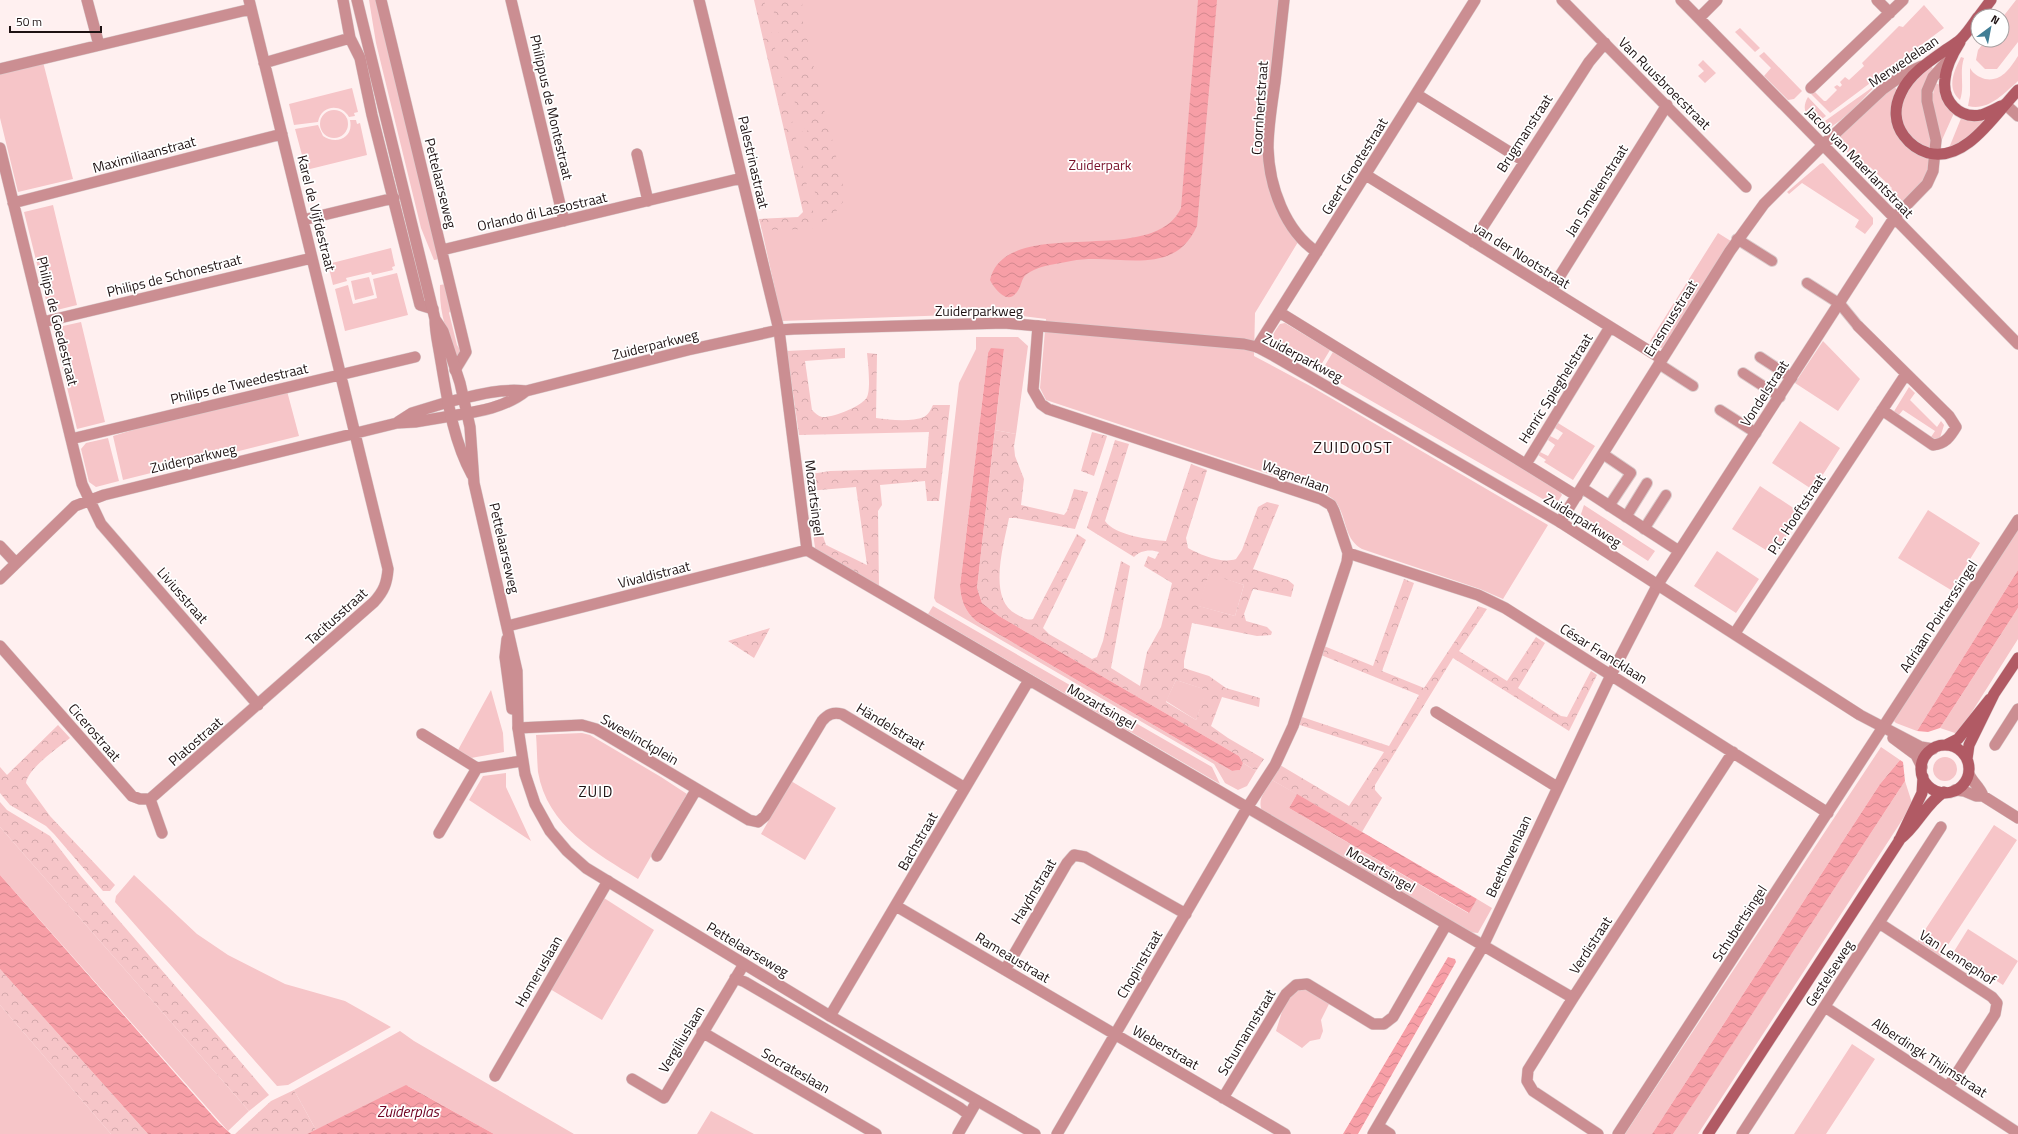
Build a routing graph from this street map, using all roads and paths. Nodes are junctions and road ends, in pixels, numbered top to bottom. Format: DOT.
graph roads {
  1 [pos="87,0"];
  2 [pos="343,0"];
  3 [pos="357,0"];
  4 [pos="381,0"];
  5 [pos="511,0"];
  6 [pos="699,0"];
  7 [pos="1284,0"];
  8 [pos="1475,0"];
  9 [pos="1562,0"];
  10 [pos="1681,0"];
  11 [pos="1717,0"];
  12 [pos="1877,0"];
  13 [pos="1903,0"];
  14 [pos="1991,0"];
  15 [pos="250,4"];
  16 [pos="1984,8"];
  17 [pos="1890,13"];
  18 [pos="1699,18"];
  19 [pos="1970,27"];
  20 [pos="350,38"];
  21 [pos="1961,39"];
  22 [pos="1605,43"];
  23 [pos="99,45"];
  24 [pos="1952,55"];
  25 [pos="264,63"];
  26 [pos="1926,64"];
  27 [pos="0,69"];
  28 [pos="1811,88"];
  29 [pos="2018,90"];
  30 [pos="1416,94"];
  31 [pos="2005,104"];
  32 [pos="1667,105"];
  33 [pos="2018,116"];
  34 [pos="282,134"];
  35 [pos="1824,144"];
  36 [pos="0,148"];
  37 [pos="637,154"];
  38 [pos="1934,154"];
  39 [pos="1524,161"];
  40 [pos="1366,175"];
  41 [pos="742,178"];
  42 [pos="1746,187"];
  43 [pos="394,198"];
  44 [pos="648,201"];
  45 [pos="13,203"];
  46 [pos="1894,218"];
  47 [pos="303,220"];
  48 [pos="564,221"];
  49 [pos="1737,240"];
  50 [pos="1473,242"];
  51 [pos="442,250"];
  52 [pos="1317,252"];
  53 [pos="312,258"];
  54 [pos="1772,261"];
  55 [pos="1807,284"];
  56 [pos="1551,290"];
  57 [pos="1840,304"];
  58 [pos="1279,312"];
  59 [pos="434,314"];
  60 [pos="43,322"];
  61 [pos="1038,326"];
  62 [pos="1858,326"];
  63 [pos="1610,327"];
  64 [pos="779,330"];
  65 [pos="2018,344"];
  66 [pos="1257,347"];
  67 [pos="415,357"];
  68 [pos="1760,358"];
  69 [pos="1660,362"];
  70 [pos="455,370"];
  71 [pos="1743,373"];
  72 [pos="341,374"];
  73 [pos="1906,374"];
  74 [pos="1792,378"];
  75 [pos="1693,386"];
  76 [pos="526,391"];
  77 [pos="1780,397"];
  78 [pos="463,398"];
  79 [pos="448,402"];
  80 [pos="1720,410"];
  81 [pos="1882,410"];
  82 [pos="467,413"];
  83 [pos="451,416"];
  84 [pos="397,423"];
  85 [pos="355,433"];
  86 [pos="1756,433"];
  87 [pos="71,439"];
  88 [pos="1603,454"];
  89 [pos="1526,464"];
  90 [pos="473,477"];
  91 [pos="1648,483"];
  92 [pos="1579,492"];
  93 [pos="1666,495"];
  94 [pos="89,501"];
  95 [pos="1609,506"];
  96 [pos="1626,517"];
  97 [pos="2018,520"];
  98 [pos="1560,522"];
  99 [pos="1644,529"];
  100 [pos="0,546"];
  101 [pos="807,550"];
  102 [pos="1679,551"];
  103 [pos="1348,553"];
  104 [pos="16,563"];
  105 [pos="0,578"];
  106 [pos="1658,584"];
  107 [pos="508,626"];
  108 [pos="1735,633"];
  109 [pos="0,646"];
  110 [pos="2018,658"];
  111 [pos="1611,675"];
  112 [pos="1028,680"];
  113 [pos="1994,694"];
  114 [pos="258,705"];
  115 [pos="1436,712"];
  116 [pos="2017,712"];
  117 [pos="518,728"];
  118 [pos="1883,728"];
  119 [pos="422,734"];
  120 [pos="1946,745"];
  121 [pos="1995,745"];
  122 [pos="1933,749"];
  123 [pos="1733,752"];
  124 [pos="1966,759"];
  125 [pos="522,762"];
  126 [pos="477,768"];
  127 [pos="1922,772"];
  128 [pos="1968,774"];
  129 [pos="966,788"];
  130 [pos="1557,788"];
  131 [pos="696,790"];
  132 [pos="1955,790"];
  133 [pos="1944,792"];
  134 [pos="1983,796"];
  135 [pos="150,799"];
  136 [pos="1247,808"];
  137 [pos="1828,813"];
  138 [pos="2018,818"];
  139 [pos="758,822"];
  140 [pos="1941,827"];
  141 [pos="162,833"];
  142 [pos="439,833"];
  143 [pos="1899,840"];
  144 [pos="657,856"];
  145 [pos="608,881"];
  146 [pos="896,906"];
  147 [pos="1186,914"];
  148 [pos="1879,923"];
  149 [pos="1446,925"];
  150 [pos="1483,946"];
  151 [pos="744,964"];
  152 [pos="1005,970"];
  153 [pos="735,978"];
  154 [pos="1573,998"];
  155 [pos="1825,1007"];
  156 [pos="830,1016"];
  157 [pos="702,1032"];
  158 [pos="1115,1035"];
  159 [pos="495,1076"];
  160 [pos="632,1080"];
  161 [pos="1948,1087"];
  162 [pos="1223,1098"];
  163 [pos="977,1101"];
  164 [pos="969,1115"];
  165 [pos="1375,1130"];
  166 [pos="2018,1133"];
  167 [pos="876,1134"];
  168 [pos="958,1134"];
  169 [pos="1035,1134"];
  170 [pos="1057,1134"];
  171 [pos="1285,1134"];
  172 [pos="1390,1134"];
  173 [pos="1598,1134"];
  174 [pos="1618,1134"];
  175 [pos="1708,1134"];
  176 [pos="1742,1134"];
  1 -- 23 [label="street"];
  2 -- 20 [label="street"];
  3 -- 59 [label="street, Pettelaarseweg"];
  4 -- 51 [label="street, Pettelaarseweg"];
  5 -- 48 [label="street, Philippus de Montestraat"];
  6 -- 41 [label="street, Palestrinastraat"];
  7 -- 52 [label="street, Coornhertstraat"];
  8 -- 30 [label="street, Geert Grootestraat"];
  9 -- 22 [label="street, Van Ruusbroecstraat"];
  10 -- 18 [label="street, Jacob van Maerlantstraat"];
  11 -- 18 [label="street"];
  12 -- 17 [label="street"];
  13 -- 17 [label="street"];
  14 -- 16 [label="main road, Merwedelaan"];
  15 -- 23 [label="street"];
  15 -- 25 [label="street, Karel de Vijfdestraat"];
  17 -- 28 [label="street"];
  18 -- 35 [label="street, Jacob van Maerlantstraat"];
  19 -- 21 [label="main road, Merwedelaan"];
  20 -- 25 [label="street"];
  20 -- 43 [label="street"];
  21 -- 24 [label="main road"];
  21 -- 26 [label="main road, Merwedelaan"];
  22 -- 32 [label="street, Van Ruusbroecstraat"];
  22 -- 39 [label="street, Brugmanstraat"];
  23 -- 27 [label="street"];
  24 -- 31 [label="main road"];
  24 -- 38 [label="street, Vondelstraat"];
  25 -- 34 [label="street, Karel de Vijfdestraat"];
  26 -- 35 [label="street, Merwedelaan"];
  26 -- 38 [label="main road"];
  29 -- 31 [label="main road"];
  30 -- 39 [label="street"];
  30 -- 40 [label="street, Geert Grootestraat"];
  31 -- 33 [label="street"];
  31 -- 38 [label="main road"];
  32 -- 42 [label="street, Van Ruusbroecstraat"];
  32 -- 56 [label="street, Jan Smekenstraat"];
  34 -- 45 [label="street, Maximiliaanstraat"];
  34 -- 47 [label="street, Karel de Vijfdestraat"];
  35 -- 46 [label="street, Jacob van Maerlantstraat"];
  35 -- 49 [label="street, Erasmusstraat"];
  36 -- 45 [label="street, Philips de Goedestraat"];
  37 -- 44 [label="street"];
  38 -- 46 [label="street, Vondelstraat"];
  39 -- 50 [label="street, Brugmanstraat"];
  40 -- 50 [label="street, van der Nootstraat"];
  40 -- 52 [label="street, Geert Grootestraat"];
  41 -- 44 [label="street, Orlando di Lassostraat"];
  41 -- 64 [label="street, Palestrinastraat"];
  43 -- 47 [label="street"];
  43 -- 59 [label="street"];
  44 -- 48 [label="street, Orlando di Lassostraat"];
  45 -- 60 [label="street, Philips de Goedestraat"];
  46 -- 57 [label="street, Vondelstraat"];
  46 -- 65 [label="street, Jacob van Maerlantstraat"];
  47 -- 53 [label="street, Karel de Vijfdestraat"];
  48 -- 51 [label="street, Orlando di Lassostraat"];
  49 -- 54 [label="street"];
  49 -- 69 [label="street, Erasmusstraat"];
  50 -- 56 [label="street, van der Nootstraat"];
  51 -- 70 [label="street, Pettelaarseweg"];
  52 -- 58 [label="street, Geert Grootestraat"];
  53 -- 60 [label="street, Philips de Schonestraat"];
  53 -- 72 [label="street, Karel de Vijfdestraat"];
  55 -- 57 [label="street"];
  56 -- 63 [label="street, van der Nootstraat"];
  57 -- 62 [label="street"];
  57 -- 74 [label="street, Vondelstraat"];
  58 -- 66 [label="street, Geert Grootestraat"];
  58 -- 89 [label="street, Zuiderparkweg"];
  59 -- 70 [label="street, Pettelaarseweg"];
  59 -- 79 [label="street, Pettelaarseweg"];
  60 -- 87 [label="street, Philips de Goedestraat"];
  61 -- 64 [label="street, Zuiderparkweg"];
  61 -- 66 [label="street, Zuiderparkweg"];
  61 -- 103 [label="street, Wagnerlaan"];
  62 -- 73 [label="street"];
  63 -- 69 [label="street, van der Nootstraat"];
  63 -- 89 [label="street, Henric Spieghelstraat"];
  64 -- 76 [label="street, Zuiderparkweg"];
  64 -- 101 [label="street, Mozartsingel"];
  66 -- 98 [label="street, Zuiderparkweg"];
  67 -- 72 [label="street, Philips de Tweedestraat"];
  68 -- 74 [label="street"];
  69 -- 75 [label="street"];
  69 -- 88 [label="street, Erasmusstraat"];
  70 -- 78 [label="street, Pettelaarseweg"];
  71 -- 77 [label="street"];
  72 -- 85 [label="street, Karel de Vijfdestraat"];
  72 -- 87 [label="street, Philips de Tweedestraat"];
  73 -- 81 [label="street, P.C. Hooftstraat"];
  73 -- 81 [label="street"];
  74 -- 77 [label="street, Vondelstraat"];
  76 -- 78 [label="street, Zuiderparkweg"];
  76 -- 82 [label="street, Zuiderparkweg"];
  77 -- 86 [label="street, Vondelstraat"];
  78 -- 79 [label="street, Zuiderparkweg"];
  78 -- 82 [label="street, Pettelaarseweg"];
  79 -- 83 [label="street, Pettelaarseweg"];
  79 -- 84 [label="street, Zuiderparkweg"];
  80 -- 86 [label="street"];
  81 -- 108 [label="street, P.C. Hooftstraat"];
  82 -- 83 [label="street, Zuiderparkweg"];
  82 -- 90 [label="street, Pettelaarseweg"];
  83 -- 84 [label="street, Zuiderparkweg"];
  83 -- 90 [label="street, Pettelaarseweg"];
  84 -- 85 [label="street, Zuiderparkweg"];
  85 -- 94 [label="street, Zuiderparkweg"];
  85 -- 114 [label="street, Tacitusstraat"];
  86 -- 102 [label="street, Vondelstraat"];
  87 -- 94 [label="street, Philips de Goedestraat"];
  88 -- 92 [label="street, Erasmusstraat"];
  88 -- 95 [label="street"];
  89 -- 92 [label="street, Zuiderparkweg"];
  90 -- 107 [label="street, Pettelaarseweg"];
  91 -- 96 [label="street"];
  92 -- 95 [label="street, Zuiderparkweg"];
  92 -- 98 [label="street, Erasmusstraat"];
  93 -- 99 [label="street"];
  94 -- 104 [label="street, Zuiderparkweg"];
  94 -- 114 [label="street, Liviusstraat"];
  95 -- 96 [label="street, Zuiderparkweg"];
  96 -- 99 [label="street, Zuiderparkweg"];
  97 -- 118 [label="street, Adriaan Poirterssingel"];
  98 -- 106 [label="street, Zuiderparkweg"];
  99 -- 102 [label="street, Zuiderparkweg"];
  100 -- 104 [label="street"];
  101 -- 107 [label="street, Vivaldistraat"];
  101 -- 112 [label="street, Mozartsingel"];
  102 -- 106 [label="street, Vondelstraat"];
  103 -- 111 [label="street, César Francklaan"];
  103 -- 136 [label="street"];
  104 -- 105 [label="street"];
  106 -- 108 [label="street, Zuiderparkweg"];
  106 -- 111 [label="street, Beethovenlaan"];
  107 -- 117 [label="street, Pettelaarseweg"];
  108 -- 118 [label="street, Zuiderparkweg"];
  109 -- 135 [label="street, Cicerostraat"];
  110 -- 113 [label="main road"];
  111 -- 123 [label="street, César Francklaan"];
  111 -- 130 [label="street, Beethovenlaan"];
  112 -- 129 [label="street, Bachstraat"];
  112 -- 136 [label="street, Mozartsingel"];
  113 -- 120 [label="main road"];
  113 -- 124 [label="main road"];
  114 -- 135 [label="street, Platostraat"];
  115 -- 130 [label="street"];
  116 -- 121 [label="street"];
  117 -- 125 [label="street, Pettelaarseweg"];
  117 -- 131 [label="street, Sweelinckplein"];
  118 -- 122 [label="street, Zuiderparkweg"];
  118 -- 127 [label="street, Zuiderparkweg"];
  118 -- 137 [label="street, Schubertsingel"];
  119 -- 126 [label="street"];
  120 -- 122 [label="main road"];
  120 -- 124 [label="main road"];
  122 -- 127 [label="main road"];
  123 -- 137 [label="street, César Francklaan"];
  123 -- 154 [label="street, Verdistraat"];
  124 -- 128 [label="main road"];
  125 -- 126 [label="street"];
  125 -- 145 [label="street, Pettelaarseweg"];
  126 -- 142 [label="street"];
  127 -- 133 [label="main road"];
  127 -- 143 [label="main road, Gestelseweg"];
  128 -- 132 [label="main road"];
  128 -- 134 [label="street"];
  129 -- 139 [label="street, Händelstraat"];
  129 -- 146 [label="street, Bachstraat"];
  130 -- 150 [label="street, Beethovenlaan"];
  131 -- 139 [label="street, Sweelinckplein"];
  131 -- 144 [label="street"];
  132 -- 133 [label="main road"];
  132 -- 134 [label="street"];
  133 -- 143 [label="main road, Gestelseweg"];
  134 -- 138 [label="street"];
  135 -- 141 [label="street"];
  136 -- 147 [label="street, Chopinstraat"];
  136 -- 149 [label="street, Mozartsingel"];
  137 -- 174 [label="street, Schubertsingel"];
  140 -- 148 [label="street, Gestelseweg"];
  143 -- 175 [label="main road, Gestelseweg"];
  145 -- 151 [label="street, Pettelaarseweg"];
  145 -- 159 [label="street, Homeruslaan"];
  146 -- 152 [label="street, Rameaustraat"];
  146 -- 156 [label="street, Bachstraat"];
  147 -- 152 [label="street, Haydnstraat"];
  147 -- 158 [label="street, Chopinstraat"];
  148 -- 155 [label="street, Gestelseweg"];
  148 -- 161 [label="street, Van Lennephof"];
  149 -- 150 [label="street, Mozartsingel"];
  149 -- 162 [label="street, Schumannstraat"];
  150 -- 154 [label="street, Mozartsingel"];
  150 -- 165 [label="street, Beethovenlaan"];
  151 -- 153 [label="street, Vergiliuslaan"];
  151 -- 156 [label="street, Pettelaarseweg"];
  152 -- 158 [label="street, Rameaustraat"];
  153 -- 157 [label="street, Vergiliuslaan"];
  153 -- 164 [label="street"];
  154 -- 173 [label="street, Verdistraat"];
  155 -- 161 [label="street, Alberdingk Thijmstraat"];
  155 -- 176 [label="street, Gestelseweg"];
  156 -- 163 [label="street, Pettelaarseweg"];
  157 -- 160 [label="street, Vergiliuslaan"];
  157 -- 167 [label="street, Socrateslaan"];
  158 -- 162 [label="street, Weberstraat"];
  158 -- 170 [label="street, Chopinstraat"];
  161 -- 166 [label="street, Alberdingk Thijmstraat"];
  162 -- 171 [label="street, Weberstraat"];
  163 -- 164 [label="street"];
  163 -- 169 [label="street, Pettelaarseweg"];
  164 -- 168 [label="street"];
  165 -- 172 [label="street"];
}
